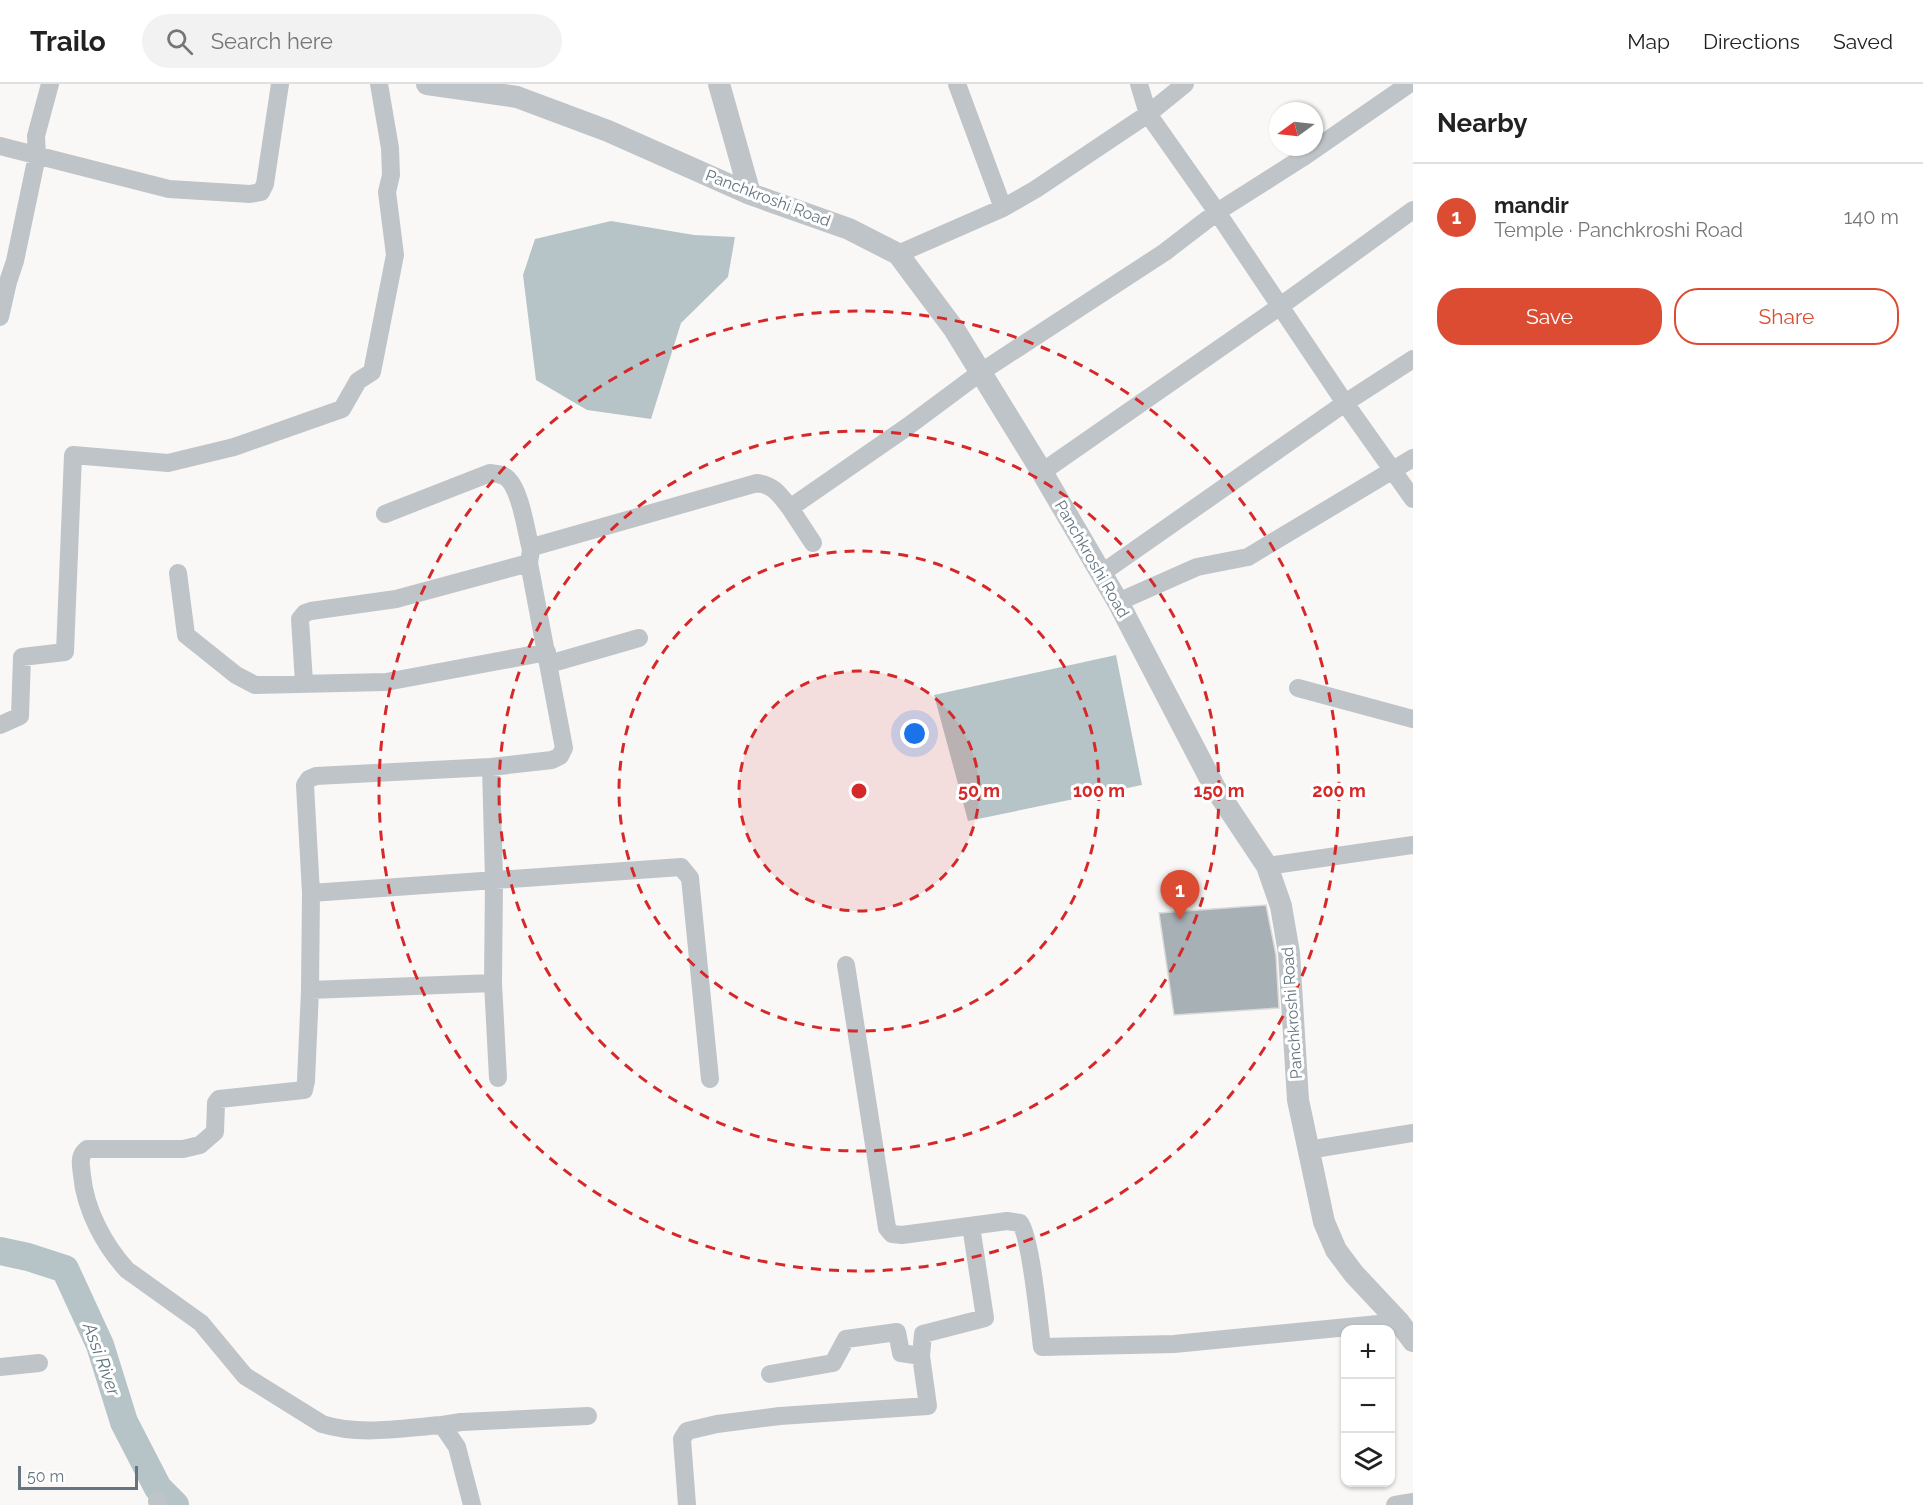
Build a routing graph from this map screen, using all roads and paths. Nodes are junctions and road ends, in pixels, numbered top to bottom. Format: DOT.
graph roads {
  1 [pos="50,84"];
  2 [pos="280,84"];
  3 [pos="379,84"];
  4 [pos="427,84"];
  5 [pos="719,84"];
  6 [pos="957,84"];
  7 [pos="1139,84"];
  8 [pos="1185,84"];
  9 [pos="1409,84"];
  10 [pos="520,90"];
  11 [pos="1148,114"];
  12 [pos="0,146"];
  13 [pos="37,156"];
  14 [pos="750,194"];
  15 [pos="1003,208"];
  16 [pos="1413,210"];
  17 [pos="1217,212"];
  18 [pos="898,254"];
  19 [pos="1279,307"];
  20 [pos="0,317"];
  21 [pos="1413,359"];
  22 [pos="981,372"];
  23 [pos="1345,403"];
  24 [pos="1413,458"];
  25 [pos="1394,470"];
  26 [pos="1042,472"];
  27 [pos="1413,499"];
  28 [pos="790,508"];
  29 [pos="385,514"];
  30 [pos="813,543"];
  31 [pos="530,556"];
  32 [pos="178,573"];
  33 [pos="1102,573"];
  34 [pos="1118,602"];
  35 [pos="639,639"];
  36 [pos="548,658"];
  37 [pos="304,683"];
  38 [pos="1298,688"];
  39 [pos="1413,719"];
  40 [pos="0,725"];
  41 [pos="491,767"];
  42 [pos="1413,845"];
  43 [pos="1267,866"];
  44 [pos="494,880"];
  45 [pos="311,893"];
  46 [pos="846,965"];
  47 [pos="494,983"];
  48 [pos="310,990"];
  49 [pos="498,1078"];
  50 [pos="710,1079"];
  51 [pos="1413,1133"];
  52 [pos="1308,1150"];
  53 [pos="971,1226"];
  54 [pos="1399,1322"];
  55 [pos="1413,1341"];
  56 [pos="921,1356"];
  57 [pos="39,1363"];
  58 [pos="0,1367"];
  59 [pos="770,1374"];
  60 [pos="588,1416"];
  61 [pos="442,1425"];
  62 [pos="1413,1502"];
  63 [pos="472,1505"];
  64 [pos="687,1505"];
  65 [pos="1395,1505"];
  1 -- 13 [label="street"];
  2 -- 13 [label="street"];
  3 -- 40 [label="street"];
  4 -- 10 [label="street, Panchkroshi Road"];
  5 -- 14 [label="street"];
  6 -- 15 [label="street"];
  7 -- 11 [label="street"];
  8 -- 11 [label="street"];
  9 -- 17 [label="street"];
  10 -- 14 [label="street, Panchkroshi Road"];
  11 -- 15 [label="street"];
  11 -- 17 [label="street"];
  12 -- 13 [label="street"];
  13 -- 20 [label="street"];
  14 -- 18 [label="street, Panchkroshi Road"];
  15 -- 18 [label="street"];
  16 -- 19 [label="street"];
  17 -- 19 [label="street"];
  17 -- 22 [label="street"];
  18 -- 22 [label="street, Panchkroshi Road"];
  19 -- 23 [label="street"];
  19 -- 26 [label="street"];
  21 -- 23 [label="street"];
  22 -- 26 [label="street, Panchkroshi Road"];
  22 -- 28 [label="street"];
  23 -- 25 [label="street"];
  23 -- 33 [label="street"];
  24 -- 25 [label="street"];
  25 -- 27 [label="street"];
  25 -- 34 [label="street"];
  26 -- 33 [label="street, Panchkroshi Road"];
  28 -- 30 [label="street"];
  28 -- 31 [label="street"];
  29 -- 31 [label="street"];
  31 -- 36 [label="street"];
  31 -- 37 [label="street"];
  32 -- 37 [label="street"];
  33 -- 34 [label="street, Panchkroshi Road"];
  34 -- 43 [label="street, Panchkroshi Road"];
  35 -- 36 [label="street"];
  36 -- 37 [label="street"];
  36 -- 41 [label="street"];
  38 -- 39 [label="street"];
  41 -- 44 [label="street"];
  41 -- 45 [label="street"];
  42 -- 43 [label="street"];
  43 -- 52 [label="street, Panchkroshi Road"];
  44 -- 45 [label="street"];
  44 -- 47 [label="street"];
  44 -- 50 [label="street"];
  45 -- 48 [label="street"];
  46 -- 53 [label="street"];
  47 -- 48 [label="street"];
  47 -- 49 [label="street"];
  48 -- 61 [label="street"];
  51 -- 52 [label="street"];
  52 -- 54 [label="street, Panchkroshi Road"];
  53 -- 54 [label="street"];
  53 -- 56 [label="street"];
  54 -- 55 [label="street, Panchkroshi Road"];
  56 -- 59 [label="street"];
  56 -- 64 [label="street"];
  57 -- 58 [label="street"];
  60 -- 61 [label="street"];
  61 -- 63 [label="street"];
  62 -- 65 [label="street"];
}
